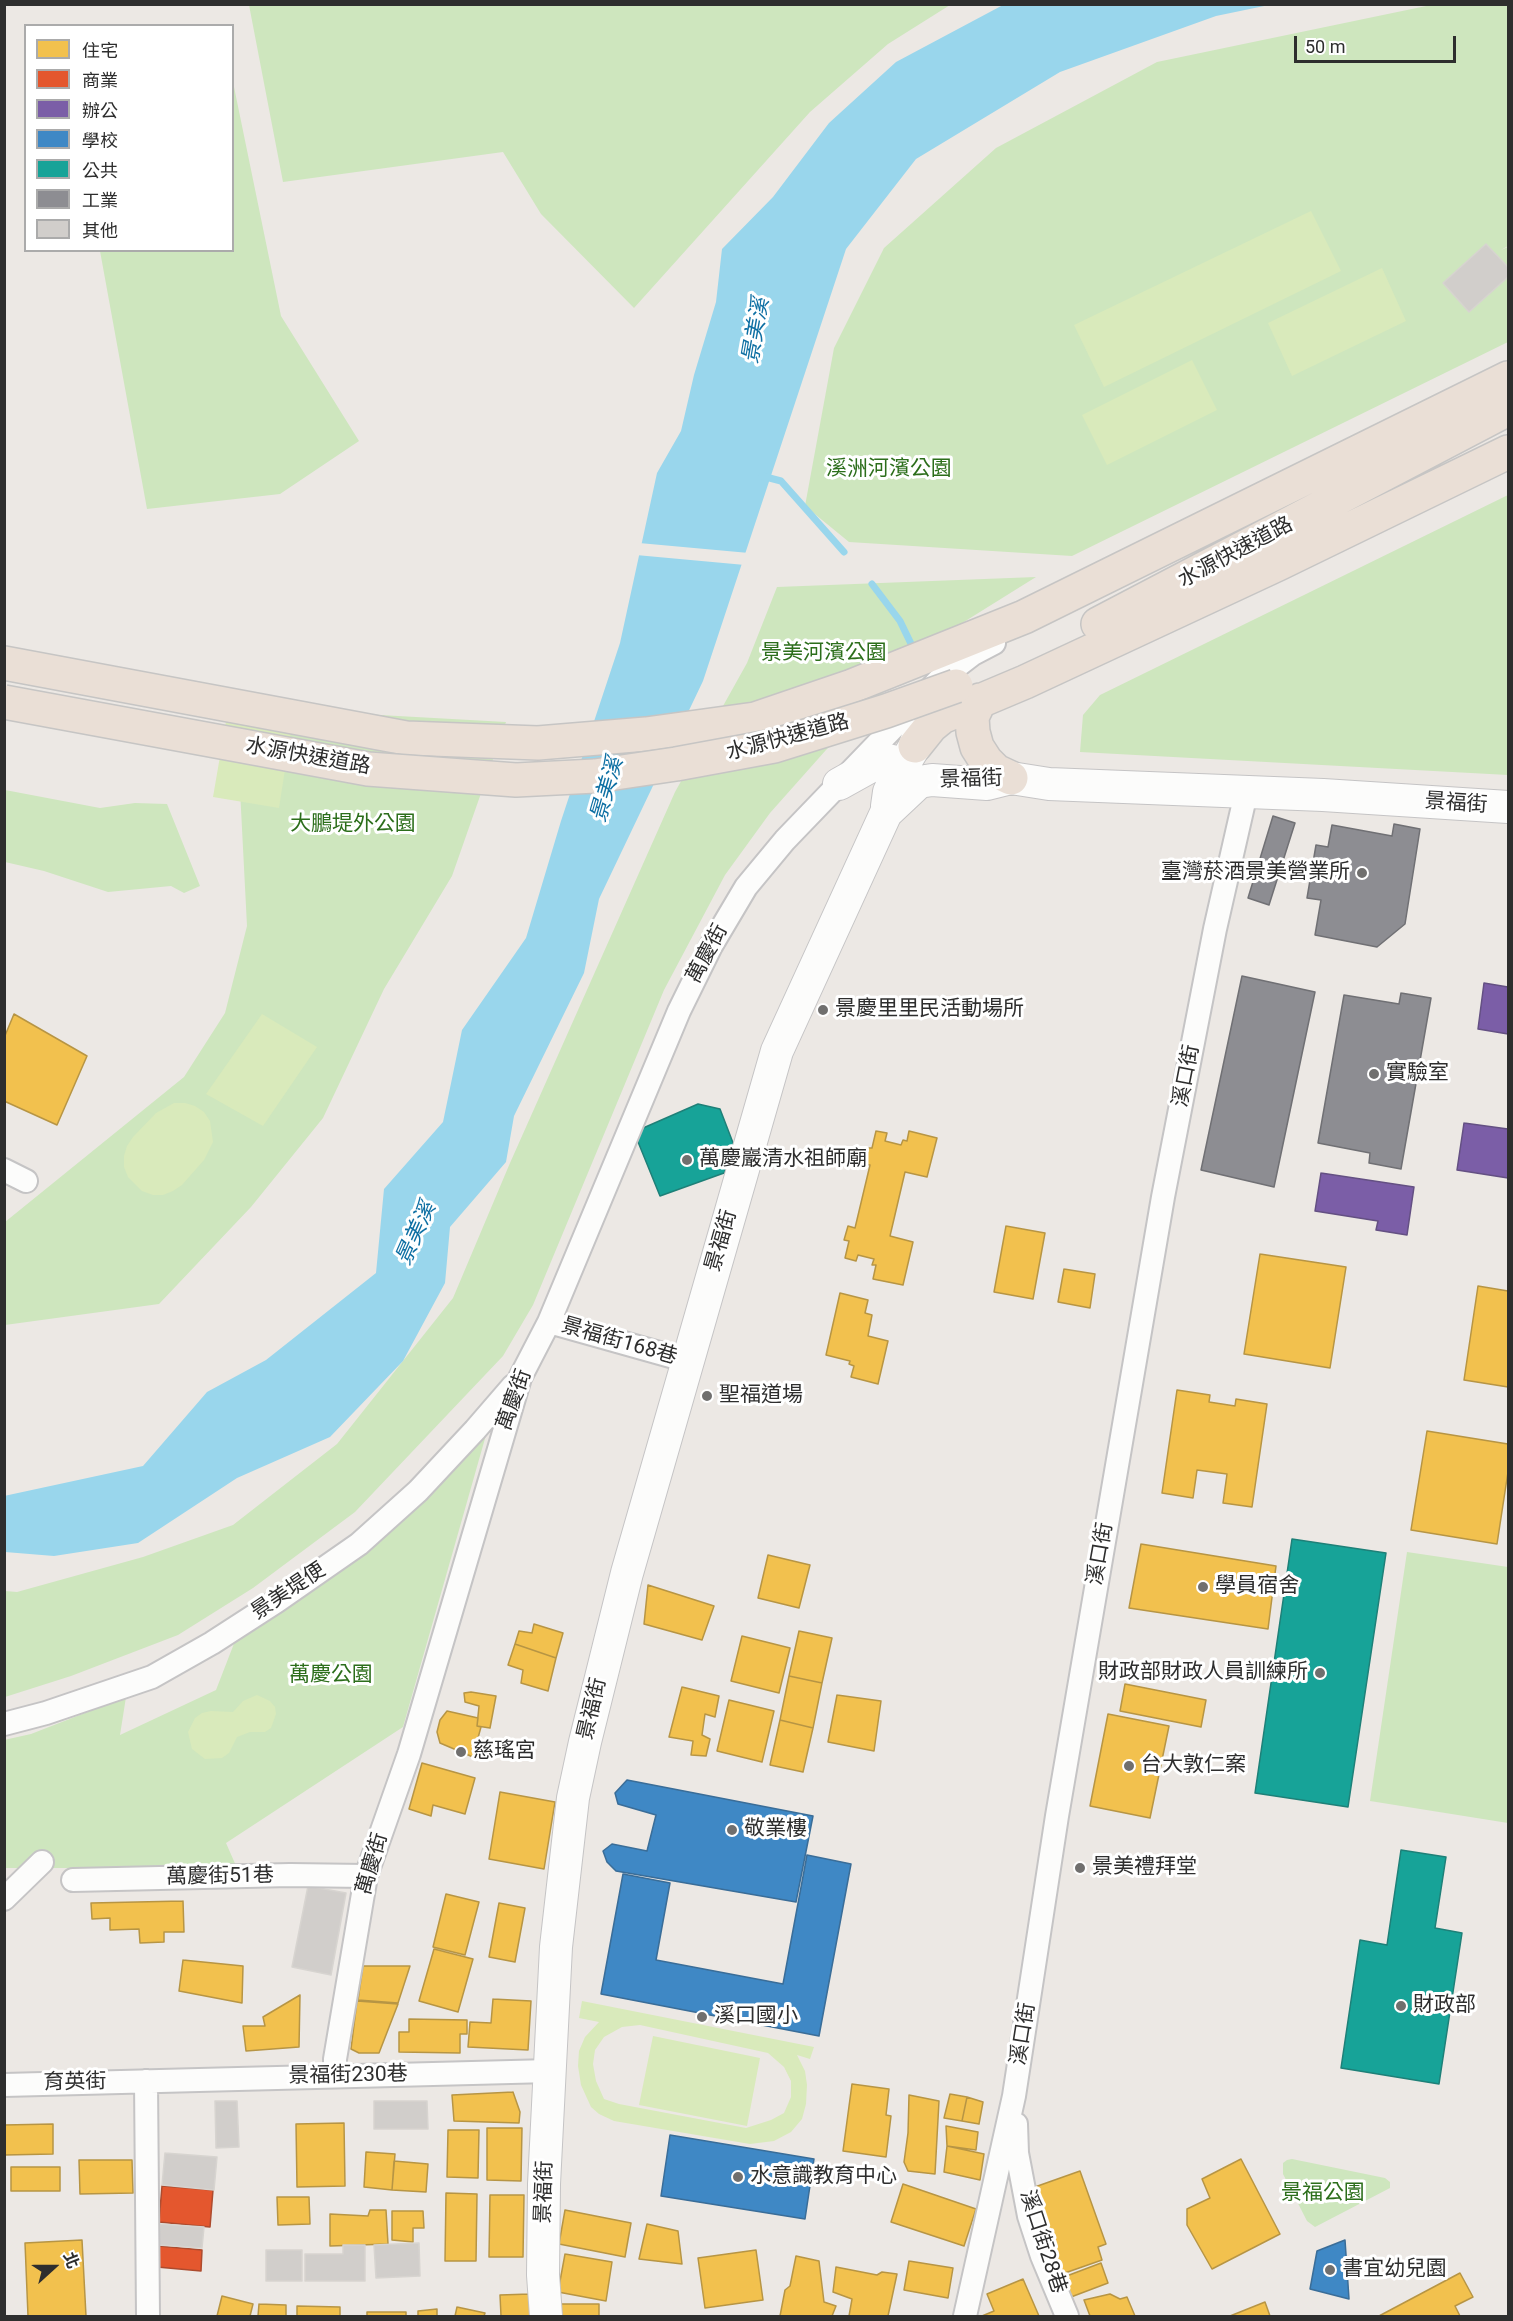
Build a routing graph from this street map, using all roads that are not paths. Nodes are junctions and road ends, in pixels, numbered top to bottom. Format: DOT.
graph roads {
  1 [pos="1509,378"];
  2 [pos="1509,388"];
  3 [pos="1509,409"];
  4 [pos="1509,452"];
  5 [pos="4,663"];
  6 [pos="939,680"];
  7 [pos="980,700"];
  8 [pos="4,702"];
  9 [pos="915,746"];
  10 [pos="1011,778"];
  11 [pos="895,779"];
  12 [pos="839,784"];
  13 [pos="1246,793"];
  14 [pos="1509,807"];
  15 [pos="886,813"];
  16 [pos="4,1170"];
  17 [pos="26,1181"];
  18 [pos="549,1322"];
  19 [pos="688,1361"];
  20 [pos="519,1378"];
  21 [pos="4,1724"];
  22 [pos="42,1862"];
  23 [pos="366,1876"];
  24 [pos="73,1880"];
  25 [pos="4,1899"];
  26 [pos="550,2072"];
  27 [pos="335,2076"];
  28 [pos="146,2081"];
  29 [pos="4,2085"];
  30 [pos="1014,2096"];
  31 [pos="148,2316"];
  32 [pos="546,2316"];
  33 [pos="965,2316"];
  34 [pos="1067,2316"];
  1 -- 5 [label="highway, 水源快速道路"];
  2 -- 6 [label="street, 萬慶街"];
  3 -- 8 [label="highway, 水源快速道路, bridge"];
  4 -- 7 [label="highway"];
  6 -- 9 [label="street"];
  6 -- 12 [label="street, 萬慶街"];
  7 -- 9 [label="highway"];
  7 -- 10 [label="highway"];
  9 -- 11 [label="street"];
  10 -- 13 [label="street, 景福街"];
  10 -- 15 [label="street, 景福街"];
  11 -- 12 [label="street"];
  11 -- 15 [label="street"];
  12 -- 18 [label="street, 萬慶街"];
  13 -- 14 [label="street, 景福街"];
  13 -- 30 [label="street, 溪口街"];
  15 -- 19 [label="street, 景福街"];
  16 -- 17 [label="street"];
  18 -- 19 [label="street, 景福街168巷"];
  18 -- 20 [label="street, 萬慶街"];
  19 -- 26 [label="street, 景福街"];
  20 -- 21 [label="street, 景美堤便"];
  20 -- 23 [label="street, 萬慶街"];
  22 -- 25 [label="street"];
  23 -- 24 [label="street, 萬慶街51巷"];
  23 -- 27 [label="street, 萬慶街"];
  26 -- 27 [label="street, 景福街230巷"];
  26 -- 32 [label="street, 景福街"];
  27 -- 28 [label="street, 景福街230巷"];
  28 -- 29 [label="street, 育英街"];
  28 -- 31 [label="street"];
  30 -- 33 [label="street, 溪口街"];
  30 -- 34 [label="street, 溪口街28巷"];
}
